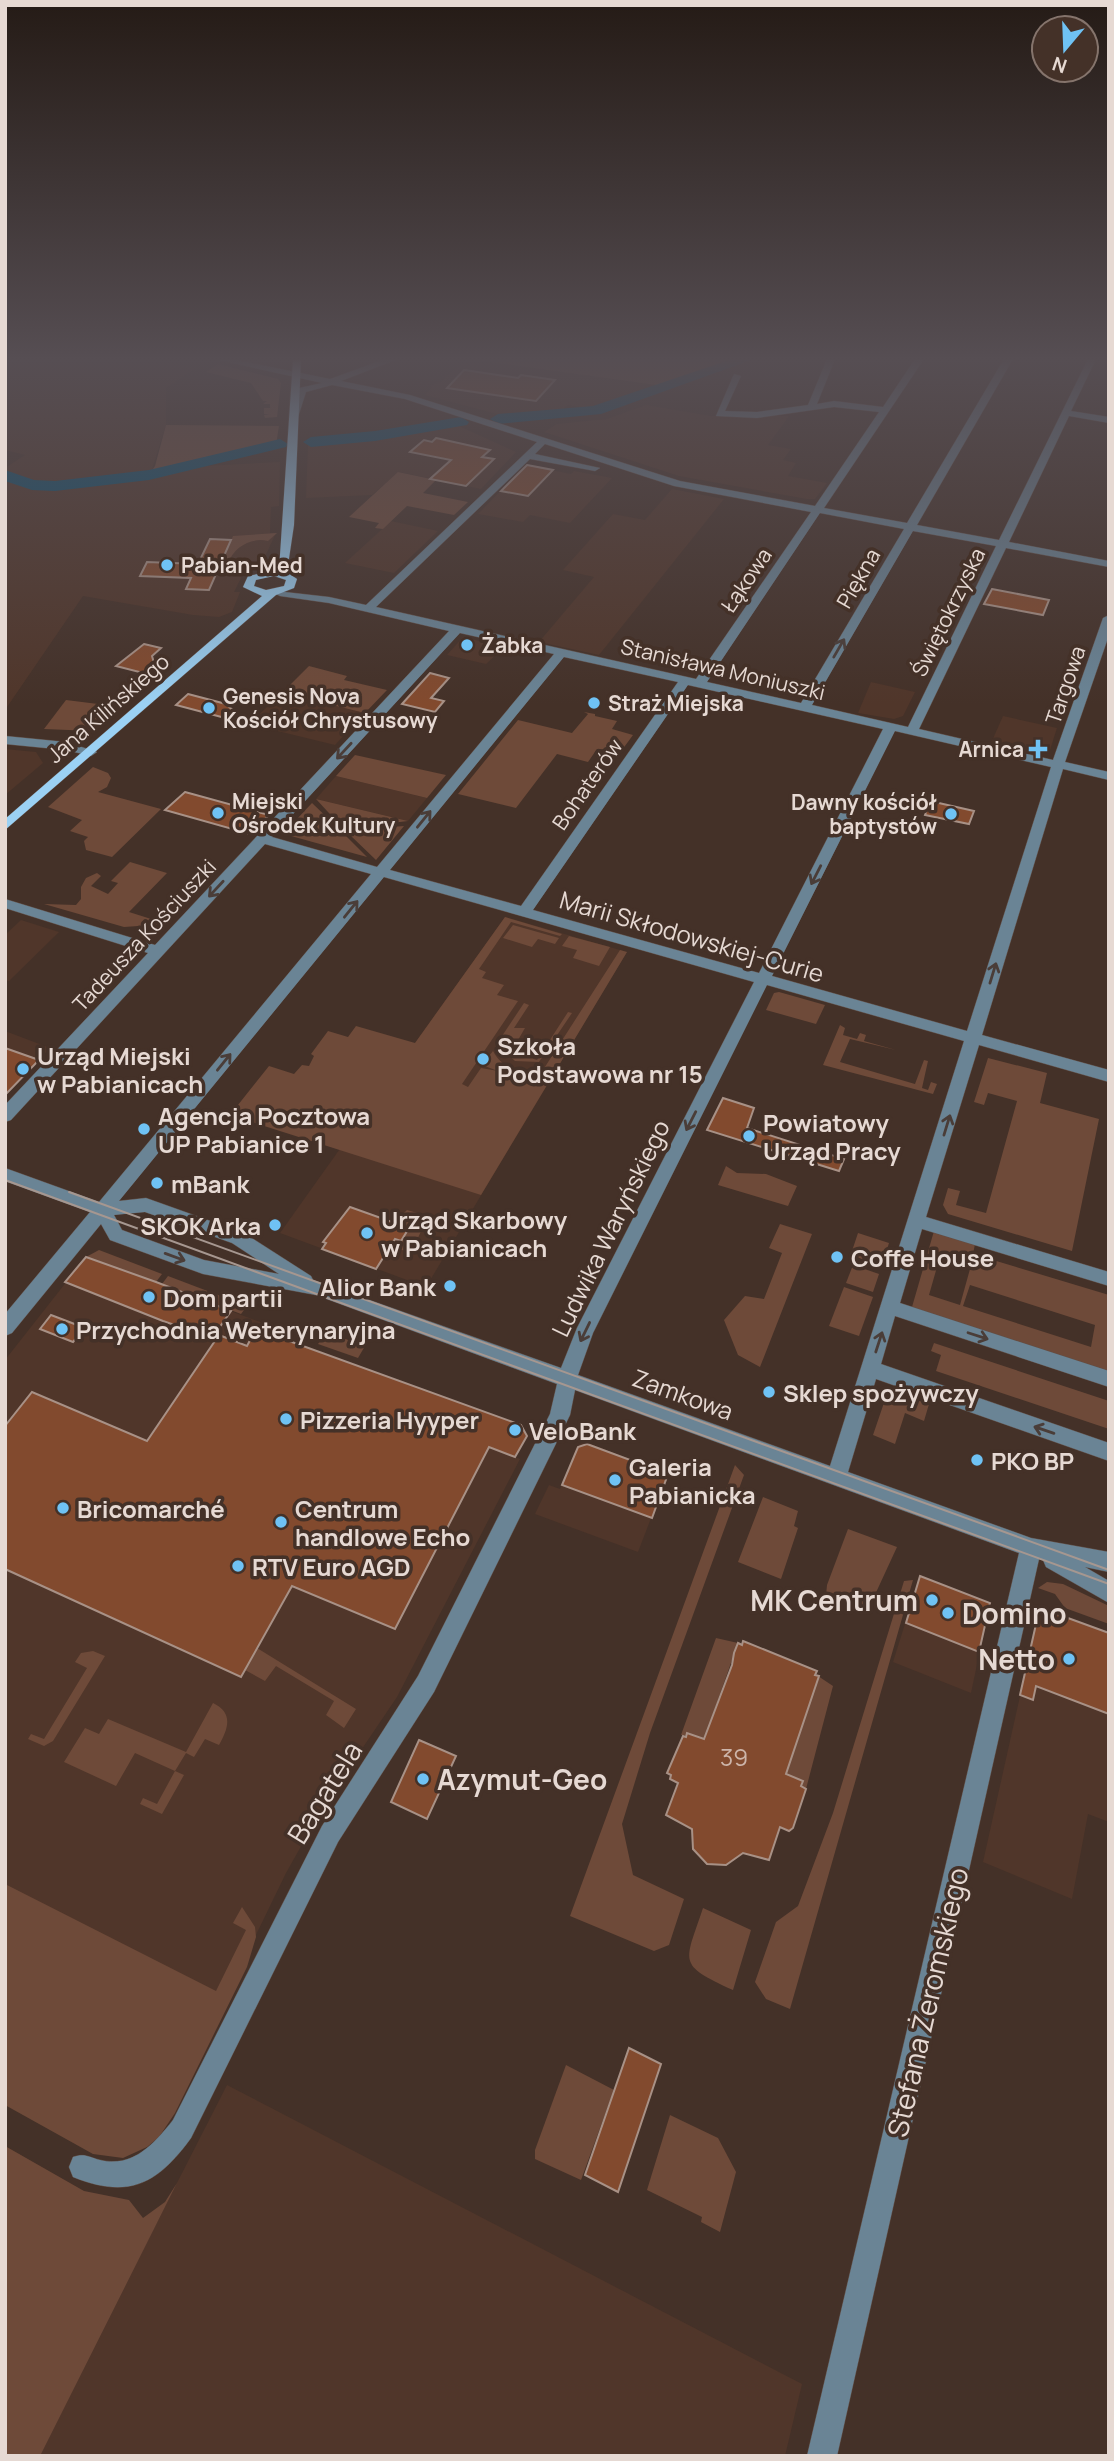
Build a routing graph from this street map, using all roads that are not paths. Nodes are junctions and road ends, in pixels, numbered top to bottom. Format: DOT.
graph roads {
  1 [pos="291,474"];
  2 [pos="507,474"];
  3 [pos="645,474"];
  4 [pos="842,474"];
  5 [pos="942,474"];
  6 [pos="1036,474"];
  7 [pos="817,510"];
  8 [pos="911,527"];
  9 [pos="1002,545"];
  10 [pos="285,546"];
  11 [pos="1109,565"];
  12 [pos="263,573"];
  13 [pos="290,578"];
  14 [pos="255,592"];
  15 [pos="275,594"];
  16 [pos="329,600"];
  17 [pos="368,609"];
  18 [pos="1109,618"];
  19 [pos="238,622"];
  20 [pos="457,629"];
  21 [pos="561,653"];
  22 [pos="692,682"];
  23 [pos="805,707"];
  24 [pos="891,726"];
  25 [pos="912,731"];
  26 [pos="5,740"];
  27 [pos="91,752"];
  28 [pos="1058,765"];
  29 [pos="1109,776"];
  30 [pos="5,826"];
  31 [pos="263,839"];
  32 [pos="381,872"];
  33 [pos="5,903"];
  34 [pos="524,912"];
  35 [pos="159,951"];
  36 [pos="763,979"];
  37 [pos="973,1038"];
  38 [pos="1109,1076"];
  39 [pos="5,1116"];
  40 [pos="5,1174"];
  41 [pos="103,1210"];
  42 [pos="917,1221"];
  43 [pos="1109,1279"];
  44 [pos="317,1288"];
  45 [pos="890,1307"];
  46 [pos="5,1328"];
  47 [pos="871,1369"];
  48 [pos="567,1379"];
  49 [pos="1109,1379"];
  50 [pos="1109,1452"];
  51 [pos="836,1477"];
  52 [pos="1031,1548"];
  53 [pos="1109,1562"];
  54 [pos="1109,1593"];
  55 [pos="83,2167"];
  56 [pos="822,2456"];
  1 -- 10 [label="main road"];
  2 -- 17 [label="street"];
  3 -- 7 [label="street"];
  4 -- 7 [label="street, Łąkowa"];
  5 -- 8 [label="street, Piękna"];
  6 -- 9 [label="street, Świętokrzyska"];
  7 -- 8 [label="street"];
  7 -- 22 [label="street, Łąkowa"];
  8 -- 9 [label="street"];
  23 -- 8 [label="street, Piękna, one-way"];
  9 -- 11 [label="street"];
  9 -- 25 [label="street, Świętokrzyska"];
  10 -- 12 [label="main road"];
  10 -- 13 [label="main road"];
  12 -- 13 [label="main road"];
  12 -- 14 [label="main road, Jana Kilińskiego"];
  13 -- 15 [label="main road, Jana Kilińskiego"];
  13 -- 16 [label="street, Stanisława Moniuszki"];
  14 -- 15 [label="main road"];
  14 -- 19 [label="main road, Jana Kilińskiego"];
  15 -- 16 [label="street, Stanisława Moniuszki"];
  15 -- 19 [label="main road, Jana Kilińskiego"];
  16 -- 17 [label="street, Stanisława Moniuszki"];
  17 -- 20 [label="street, Stanisława Moniuszki"];
  18 -- 28 [label="street, Targowa"];
  19 -- 27 [label="main road, Jana Kilińskiego"];
  20 -- 21 [label="street, Stanisława Moniuszki"];
  20 -- 31 [label="street, Tadeusza Kościuszki, one-way"];
  21 -- 22 [label="street, Stanisława Moniuszki"];
  32 -- 21 [label="street, one-way"];
  22 -- 23 [label="street, Stanisława Moniuszki"];
  22 -- 34 [label="street, Bohaterów"];
  23 -- 24 [label="street, Stanisława Moniuszki"];
  24 -- 25 [label="street, Stanisława Moniuszki"];
  24 -- 36 [label="street, Ludwika Waryńskiego, one-way"];
  25 -- 28 [label="street, Stanisława Moniuszki"];
  26 -- 27 [label="street"];
  27 -- 30 [label="main road, Jana Kilińskiego"];
  28 -- 29 [label="street, Stanisława Moniuszki"];
  37 -- 28 [label="street, Targowa, one-way"];
  31 -- 32 [label="street, Marii Skłodowskiej-Curie"];
  31 -- 35 [label="street, Tadeusza Kościuszki, one-way"];
  32 -- 34 [label="street, Marii Skłodowskiej-Curie"];
  41 -- 32 [label="street, one-way"];
  33 -- 35 [label="street"];
  34 -- 36 [label="street, Marii Skłodowskiej-Curie"];
  35 -- 39 [label="street, Tadeusza Kościuszki"];
  36 -- 37 [label="street, Marii Skłodowskiej-Curie"];
  36 -- 48 [label="street, Ludwika Waryńskiego, one-way"];
  37 -- 38 [label="street, Marii Skłodowskiej-Curie"];
  42 -- 37 [label="street, Targowa, one-way"];
  40 -- 41 [label="street, Zamkowa"];
  41 -- 44 [label="street, Zamkowa"];
  41 -- 44 [label="street, Zamkowa, one-way"];
  41 -- 46 [label="street"];
  42 -- 43 [label="street"];
  42 -- 45 [label="street, Targowa"];
  44 -- 48 [label="street, Zamkowa"];
  47 -- 45 [label="street, Targowa, one-way"];
  45 -- 49 [label="street, one-way"];
  50 -- 47 [label="street, one-way"];
  47 -- 51 [label="street, Targowa"];
  48 -- 51 [label="street, Zamkowa"];
  48 -- 55 [label="street, Bagatela"];
  51 -- 52 [label="street, Zamkowa"];
  52 -- 53 [label="street, Zamkowa"];
  52 -- 54 [label="street, Zamkowa"];
  52 -- 56 [label="street, Stefana Żeromskiego"];
}
